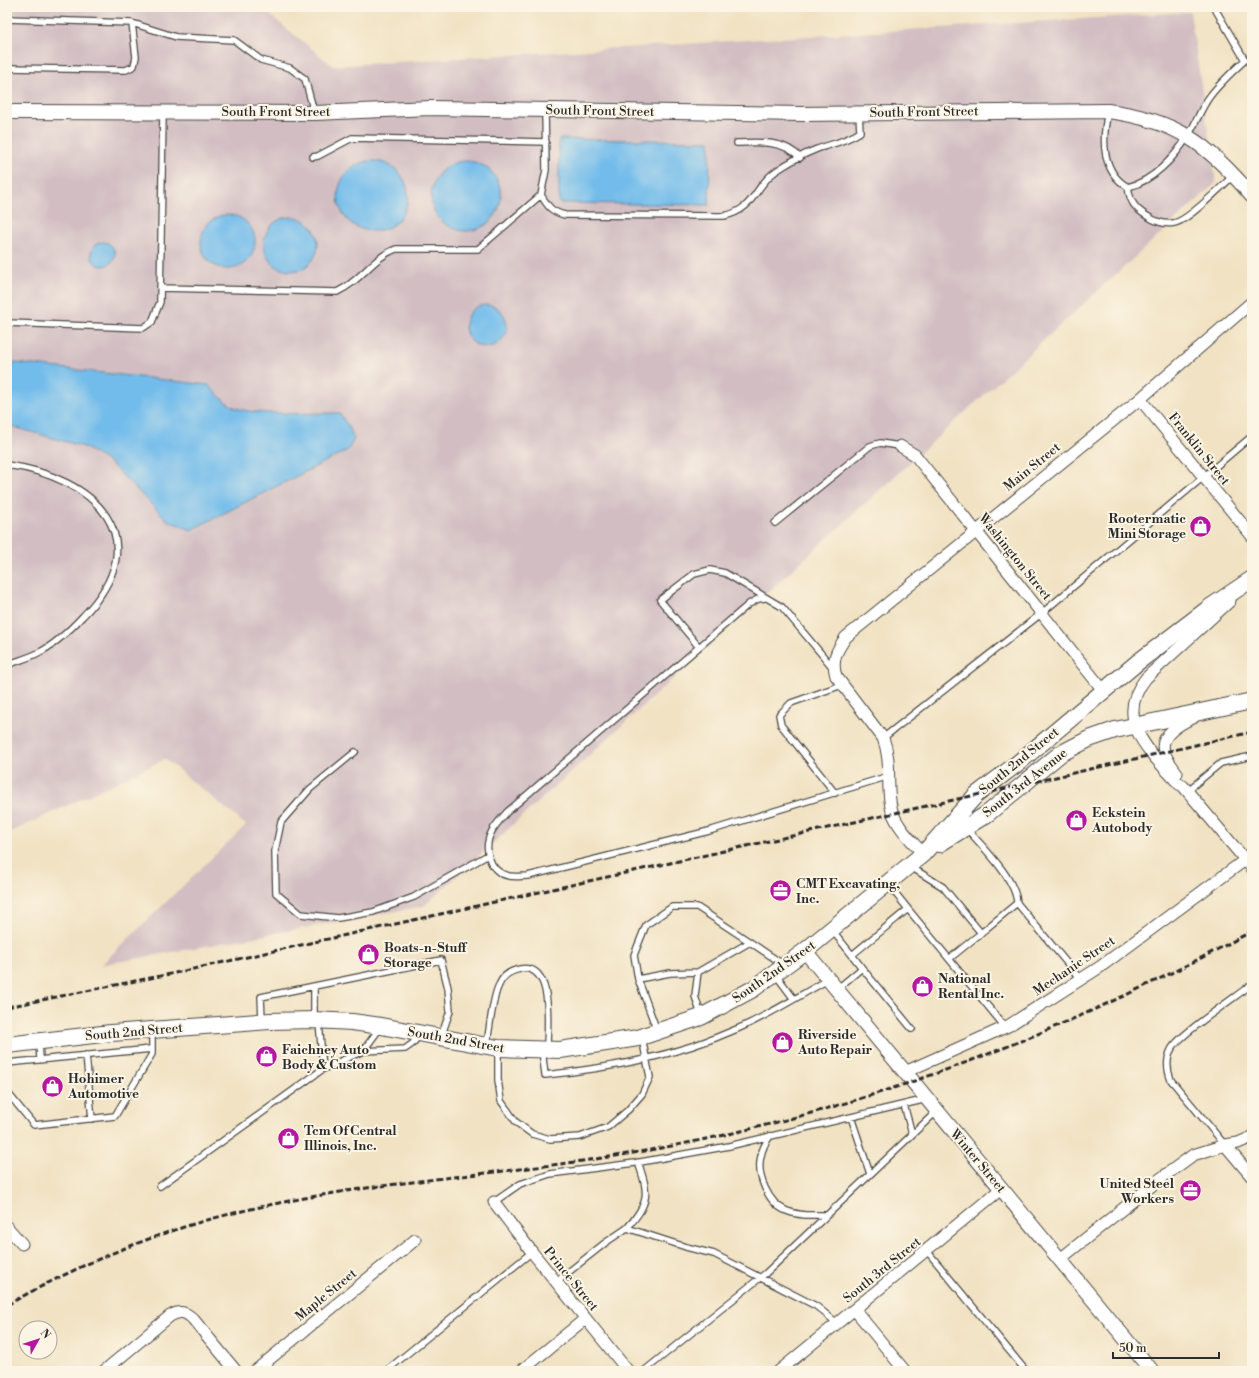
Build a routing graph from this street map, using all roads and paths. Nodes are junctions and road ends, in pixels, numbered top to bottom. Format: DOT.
graph roads {
  1 [pos="1214,7"];
  2 [pos="7,19"];
  3 [pos="132,23"];
  4 [pos="7,68"];
  5 [pos="544,110"];
  6 [pos="1108,111"];
  7 [pos="7,112"];
  8 [pos="163,112"];
  9 [pos="315,113"];
  10 [pos="859,113"];
  11 [pos="1188,135"];
  12 [pos="546,142"];
  13 [pos="737,143"];
  14 [pos="313,157"];
  15 [pos="800,158"];
  16 [pos="1234,175"];
  17 [pos="1128,187"];
  18 [pos="541,195"];
  19 [pos="1252,196"];
  20 [pos="160,288"];
  21 [pos="1252,302"];
  22 [pos="7,323"];
  23 [pos="1140,399"];
  24 [pos="1252,436"];
  25 [pos="900,446"];
  26 [pos="7,465"];
  27 [pos="1204,477"];
  28 [pos="775,523"];
  29 [pos="975,531"];
  30 [pos="1252,536"];
  31 [pos="1252,580"];
  32 [pos="765,598"];
  33 [pos="1042,613"];
  34 [pos="698,648"];
  35 [pos="7,665"];
  36 [pos="834,669"];
  37 [pos="842,685"];
  38 [pos="1103,690"];
  39 [pos="1252,701"];
  40 [pos="1218,708"];
  41 [pos="1135,726"];
  42 [pos="883,738"];
  43 [pos="355,752"];
  44 [pos="1252,756"];
  45 [pos="889,776"];
  46 [pos="1185,788"];
  47 [pos="835,793"];
  48 [pos="961,822"];
  49 [pos="922,854"];
  50 [pos="488,855"];
  51 [pos="1249,864"];
  52 [pos="909,865"];
  53 [pos="888,883"];
  54 [pos="1017,903"];
  55 [pos="908,909"];
  56 [pos="832,930"];
  57 [pos="981,933"];
  58 [pos="750,942"];
  59 [pos="805,951"];
  60 [pos="852,955"];
  61 [pos="949,959"];
  62 [pos="862,968"];
  63 [pos="781,970"];
  64 [pos="698,972"];
  65 [pos="638,978"];
  66 [pos="1080,980"];
  67 [pos="832,984"];
  68 [pos="1252,984"];
  69 [pos="314,986"];
  70 [pos="794,999"];
  71 [pos="701,1017"];
  72 [pos="316,1020"];
  73 [pos="262,1022"];
  74 [pos="381,1026"];
  75 [pos="1005,1027"];
  76 [pos="912,1029"];
  77 [pos="152,1030"];
  78 [pos="657,1032"];
  79 [pos="420,1034"];
  80 [pos="642,1036"];
  81 [pos="441,1038"];
  82 [pos="40,1041"];
  83 [pos="7,1045"];
  84 [pos="492,1047"];
  85 [pos="152,1049"];
  86 [pos="544,1050"];
  87 [pos="362,1051"];
  88 [pos="86,1055"];
  89 [pos="647,1059"];
  90 [pos="40,1060"];
  91 [pos="7,1063"];
  92 [pos="323,1069"];
  93 [pos="905,1072"];
  94 [pos="7,1092"];
  95 [pos="927,1099"];
  96 [pos="9,1100"];
  97 [pos="904,1105"];
  98 [pos="937,1111"];
  99 [pos="851,1116"];
  100 [pos="92,1119"];
  101 [pos="912,1134"];
  102 [pos="770,1136"];
  103 [pos="1252,1137"];
  104 [pos="1225,1145"];
  105 [pos="638,1162"];
  106 [pos="870,1174"];
  107 [pos="1252,1177"];
  108 [pos="160,1186"];
  109 [pos="1002,1189"];
  110 [pos="494,1202"];
  111 [pos="827,1215"];
  112 [pos="7,1228"];
  113 [pos="627,1228"];
  114 [pos="415,1240"];
  115 [pos="22,1244"];
  116 [pos="927,1251"];
  117 [pos="532,1252"];
  118 [pos="1060,1260"];
  119 [pos="759,1278"];
  120 [pos="556,1282"];
  121 [pos="855,1310"];
  122 [pos="585,1319"];
  123 [pos="838,1323"];
  124 [pos="782,1370"];
  125 [pos="104,1371"];
  126 [pos="236,1371"];
  127 [pos="255,1371"];
  128 [pos="386,1371"];
  129 [pos="521,1371"];
  130 [pos="628,1371"];
  131 [pos="644,1371"];
  132 [pos="905,1371"];
  133 [pos="1026,1371"];
  134 [pos="1152,1371"];
  1 -- 11 [label="lane"];
  2 -- 3 [label="lane"];
  3 -- 4 [label="lane"];
  3 -- 9 [label="lane"];
  5 -- 9 [label="street, South Front Street"];
  5 -- 10 [label="street, South Front Street"];
  5 -- 12 [label="lane"];
  6 -- 10 [label="street, South Front Street"];
  6 -- 11 [label="street, South Front Street"];
  6 -- 17 [label="lane"];
  7 -- 8 [label="street, South Front Street"];
  8 -- 9 [label="street, South Front Street"];
  8 -- 20 [label="lane"];
  10 -- 15 [label="lane"];
  11 -- 16 [label="street, South Front Street"];
  11 -- 17 [label="lane"];
  12 -- 14 [label="lane"];
  12 -- 18 [label="lane"];
  13 -- 15 [label="lane"];
  15 -- 18 [label="lane"];
  16 -- 17 [label="lane"];
  16 -- 19 [label="street, South Front Street"];
  18 -- 20 [label="lane"];
  20 -- 22 [label="lane"];
  21 -- 23 [label="street, Main Street"];
  23 -- 27 [label="street, Franklin Street"];
  23 -- 29 [label="street, Main Street"];
  24 -- 27 [label="lane"];
  25 -- 28 [label="lane"];
  25 -- 29 [label="street, Washington Street"];
  26 -- 35 [label="lane"];
  27 -- 30 [label="street, Franklin Street"];
  27 -- 33 [label="lane"];
  29 -- 33 [label="street, Washington Street"];
  29 -- 36 [label="street, Main Street"];
  31 -- 38 [label="main road, South 2nd Street"];
  31 -- 41 [label="street"];
  32 -- 34 [label="lane"];
  32 -- 34 [label="lane"];
  32 -- 36 [label="lane"];
  33 -- 38 [label="street, Washington Street"];
  33 -- 42 [label="lane"];
  34 -- 50 [label="lane"];
  36 -- 37 [label="street"];
  37 -- 42 [label="street"];
  37 -- 47 [label="lane"];
  38 -- 48 [label="main road, South 2nd Street"];
  39 -- 40 [label="main road, South 3rd Avenue"];
  40 -- 41 [label="main road, South 3rd Avenue"];
  40 -- 46 [label="street"];
  41 -- 46 [label="street"];
  41 -- 48 [label="main road, South 3rd Avenue"];
  42 -- 45 [label="street"];
  43 -- 50 [label="lane"];
  44 -- 46 [label="lane"];
  45 -- 47 [label="lane"];
  45 -- 49 [label="street"];
  46 -- 51 [label="street"];
  47 -- 50 [label="lane"];
  48 -- 49 [label="main road, South 3rd Avenue"];
  48 -- 54 [label="lane"];
  49 -- 52 [label="main road, South 2nd Street"];
  51 -- 66 [label="street, Mechanic Street"];
  52 -- 53 [label="main road, South 2nd Street"];
  52 -- 57 [label="lane"];
  53 -- 55 [label="lane"];
  53 -- 56 [label="main road, South 2nd Street"];
  54 -- 57 [label="lane"];
  54 -- 66 [label="lane"];
  55 -- 60 [label="lane"];
  55 -- 61 [label="lane"];
  56 -- 59 [label="main road, South 2nd Street"];
  56 -- 60 [label="lane"];
  57 -- 61 [label="lane"];
  58 -- 63 [label="lane"];
  58 -- 64 [label="lane"];
  58 -- 65 [label="lane"];
  59 -- 63 [label="main road, South 2nd Street"];
  59 -- 67 [label="street, Winter Street"];
  60 -- 62 [label="lane"];
  61 -- 75 [label="lane"];
  62 -- 67 [label="lane"];
  62 -- 76 [label="lane"];
  63 -- 70 [label="lane"];
  63 -- 71 [label="main road, South 2nd Street"];
  64 -- 65 [label="lane"];
  64 -- 71 [label="lane"];
  65 -- 78 [label="lane"];
  66 -- 75 [label="street, Mechanic Street"];
  67 -- 70 [label="lane"];
  67 -- 93 [label="street, Winter Street"];
  68 -- 104 [label="lane"];
  69 -- 72 [label="lane"];
  69 -- 73 [label="lane"];
  69 -- 81 [label="lane"];
  70 -- 89 [label="lane"];
  71 -- 78 [label="main road, South 2nd Street"];
  72 -- 73 [label="main road, South 2nd Street"];
  72 -- 74 [label="main road, South 2nd Street"];
  72 -- 92 [label="lane"];
  73 -- 77 [label="main road, South 2nd Street"];
  74 -- 79 [label="main road, South 2nd Street"];
  74 -- 87 [label="lane"];
  75 -- 93 [label="street, Mechanic Street"];
  77 -- 82 [label="main road, South 2nd Street"];
  77 -- 85 [label="lane"];
  78 -- 80 [label="main road, South 2nd Street"];
  79 -- 81 [label="main road, South 2nd Street"];
  79 -- 87 [label="lane"];
  80 -- 86 [label="main road, South 2nd Street"];
  80 -- 89 [label="lane"];
  81 -- 84 [label="main road, South 2nd Street"];
  82 -- 83 [label="main road, South 2nd Street"];
  82 -- 90 [label="lane"];
  84 -- 86 [label="main road, South 2nd Street"];
  84 -- 86 [label="lane"];
  84 -- 89 [label="lane"];
  85 -- 88 [label="lane"];
  85 -- 100 [label="lane"];
  86 -- 89 [label="lane"];
  87 -- 92 [label="lane"];
  88 -- 90 [label="lane"];
  88 -- 100 [label="lane"];
  90 -- 91 [label="lane"];
  92 -- 108 [label="lane"];
  93 -- 95 [label="street, Winter Street"];
  94 -- 96 [label="lane"];
  95 -- 97 [label="lane"];
  95 -- 98 [label="street, Winter Street"];
  96 -- 100 [label="lane"];
  97 -- 99 [label="lane"];
  97 -- 101 [label="lane"];
  98 -- 101 [label="lane"];
  98 -- 109 [label="street, Winter Street"];
  99 -- 102 [label="lane"];
  99 -- 106 [label="lane"];
  101 -- 106 [label="lane"];
  102 -- 105 [label="lane"];
  102 -- 111 [label="lane"];
  103 -- 104 [label="street"];
  104 -- 107 [label="street"];
  104 -- 118 [label="street"];
  105 -- 110 [label="lane"];
  105 -- 113 [label="lane"];
  106 -- 111 [label="lane"];
  109 -- 116 [label="street, South 3rd Street"];
  109 -- 118 [label="street, Winter Street"];
  110 -- 117 [label="street, Prince Street"];
  111 -- 119 [label="lane"];
  112 -- 115 [label="street"];
  113 -- 119 [label="lane"];
  113 -- 120 [label="lane"];
  114 -- 127 [label="street, Maple Street"];
  116 -- 121 [label="street, South 3rd Street"];
  116 -- 133 [label="lane"];
  117 -- 120 [label="street, Prince Street"];
  117 -- 128 [label="lane"];
  118 -- 134 [label="street, Winter Street"];
  119 -- 123 [label="lane"];
  119 -- 131 [label="lane"];
  120 -- 122 [label="street, Prince Street"];
  121 -- 123 [label="street, South 3rd Street"];
  121 -- 132 [label="street"];
  122 -- 129 [label="street"];
  122 -- 130 [label="street, Prince Street"];
  123 -- 124 [label="street, South 3rd Street"];
  125 -- 126 [label="street"];
}
